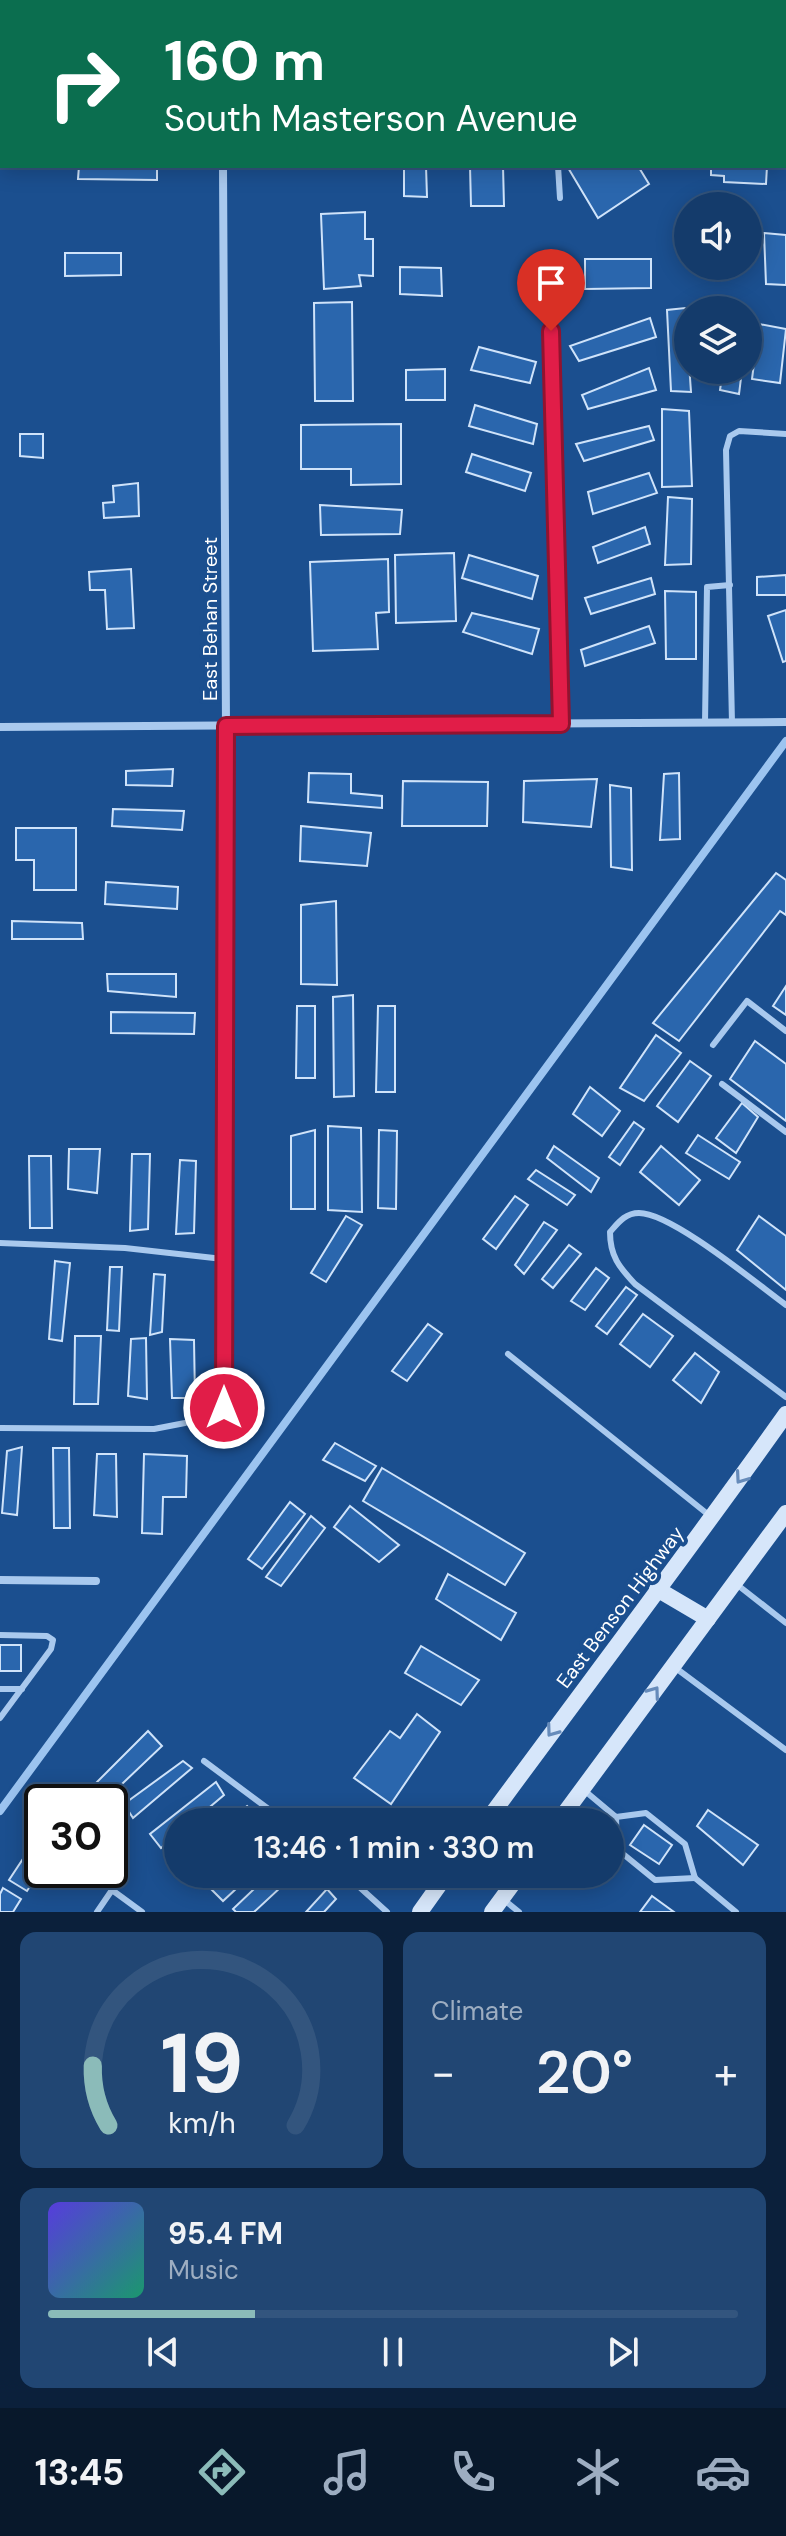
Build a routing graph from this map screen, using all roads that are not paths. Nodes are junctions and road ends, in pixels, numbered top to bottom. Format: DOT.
graph roads {
  1 [pos="223,168"];
  2 [pos="558,168"];
  3 [pos="560,198"];
  4 [pos="551,331"];
  5 [pos="786,434"];
  6 [pos="730,585"];
  7 [pos="786,722"];
  8 [pos="705,723"];
  9 [pos="732,723"];
  10 [pos="561,724"];
  11 [pos="226,726"];
  12 [pos="0,727"];
  13 [pos="786,1031"];
  14 [pos="713,1045"];
  15 [pos="722,1084"];
  16 [pos="786,1132"];
  17 [pos="0,1243"];
  18 [pos="223,1259"];
  19 [pos="786,1305"];
  20 [pos="508,1354"];
  21 [pos="786,1397"];
  22 [pos="224,1408"];
  23 [pos="786,1414"];
  24 [pos="0,1428"];
  25 [pos="786,1513"];
  26 [pos="713,1518"];
  27 [pos="0,1580"];
  28 [pos="96,1581"];
  29 [pos="735,1583"];
  30 [pos="657,1589"];
  31 [pos="708,1619"];
  32 [pos="786,1623"];
  33 [pos="0,1635"];
  34 [pos="673,1666"];
  35 [pos="0,1689"];
  36 [pos="22,1689"];
  37 [pos="0,1718"];
  38 [pos="786,1750"];
  39 [pos="204,1761"];
  40 [pos="582,1789"];
  41 [pos="267,1808"];
  42 [pos="496,1808"];
  43 [pos="568,1808"];
  44 [pos="605,1808"];
  45 [pos="624,1816"];
  46 [pos="624,1855"];
  47 [pos="695,1878"];
  48 [pos="360,1888"];
  49 [pos="437,1888"];
  50 [pos="510,1888"];
  51 [pos="497,1905"];
  52 [pos="97,1912"];
  53 [pos="142,1912"];
  54 [pos="387,1912"];
  55 [pos="420,1912"];
  56 [pos="519,1912"];
  57 [pos="736,1912"];
  1 -- 11 [label="street, East Behan Street"];
  2 -- 3 [label="lane"];
  4 -- 10 [label="lane"];
  5 -- 6 [label="lane"];
  6 -- 8 [label="lane"];
  6 -- 9 [label="lane"];
  7 -- 9 [label="street"];
  8 -- 9 [label="street"];
  8 -- 10 [label="street"];
  10 -- 11 [label="street"];
  11 -- 12 [label="street"];
  11 -- 18 [label="street, East Behan Street"];
  13 -- 14 [label="lane"];
  15 -- 16 [label="lane"];
  17 -- 18 [label="lane"];
  18 -- 22 [label="street, East Behan Street"];
  19 -- 21 [label="lane"];
  20 -- 26 [label="lane"];
  22 -- 24 [label="lane"];
  23 -- 26 [label="main road, East Benson Highway, one-way"];
  25 -- 29 [label="main road"];
  26 -- 30 [label="main road, East Benson Highway"];
  27 -- 28 [label="street"];
  29 -- 31 [label="main road"];
  29 -- 32 [label="lane"];
  30 -- 31 [label="main road"];
  30 -- 42 [label="main road, East Benson Highway, one-way"];
  31 -- 34 [label="main road"];
  33 -- 36 [label="lane"];
  34 -- 38 [label="lane"];
  40 -- 34 [label="main road, one-way"];
  35 -- 36 [label="lane"];
  36 -- 37 [label="lane"];
  39 -- 41 [label="lane"];
  40 -- 43 [label="main road"];
  40 -- 44 [label="lane"];
  45 -- 47 [label="lane"];
  46 -- 47 [label="lane"];
  47 -- 57 [label="lane"];
  48 -- 54 [label="lane"];
  49 -- 55 [label="main road"];
  50 -- 51 [label="main road"];
  51 -- 56 [label="lane"];
  52 -- 53 [label="lane"];
}
